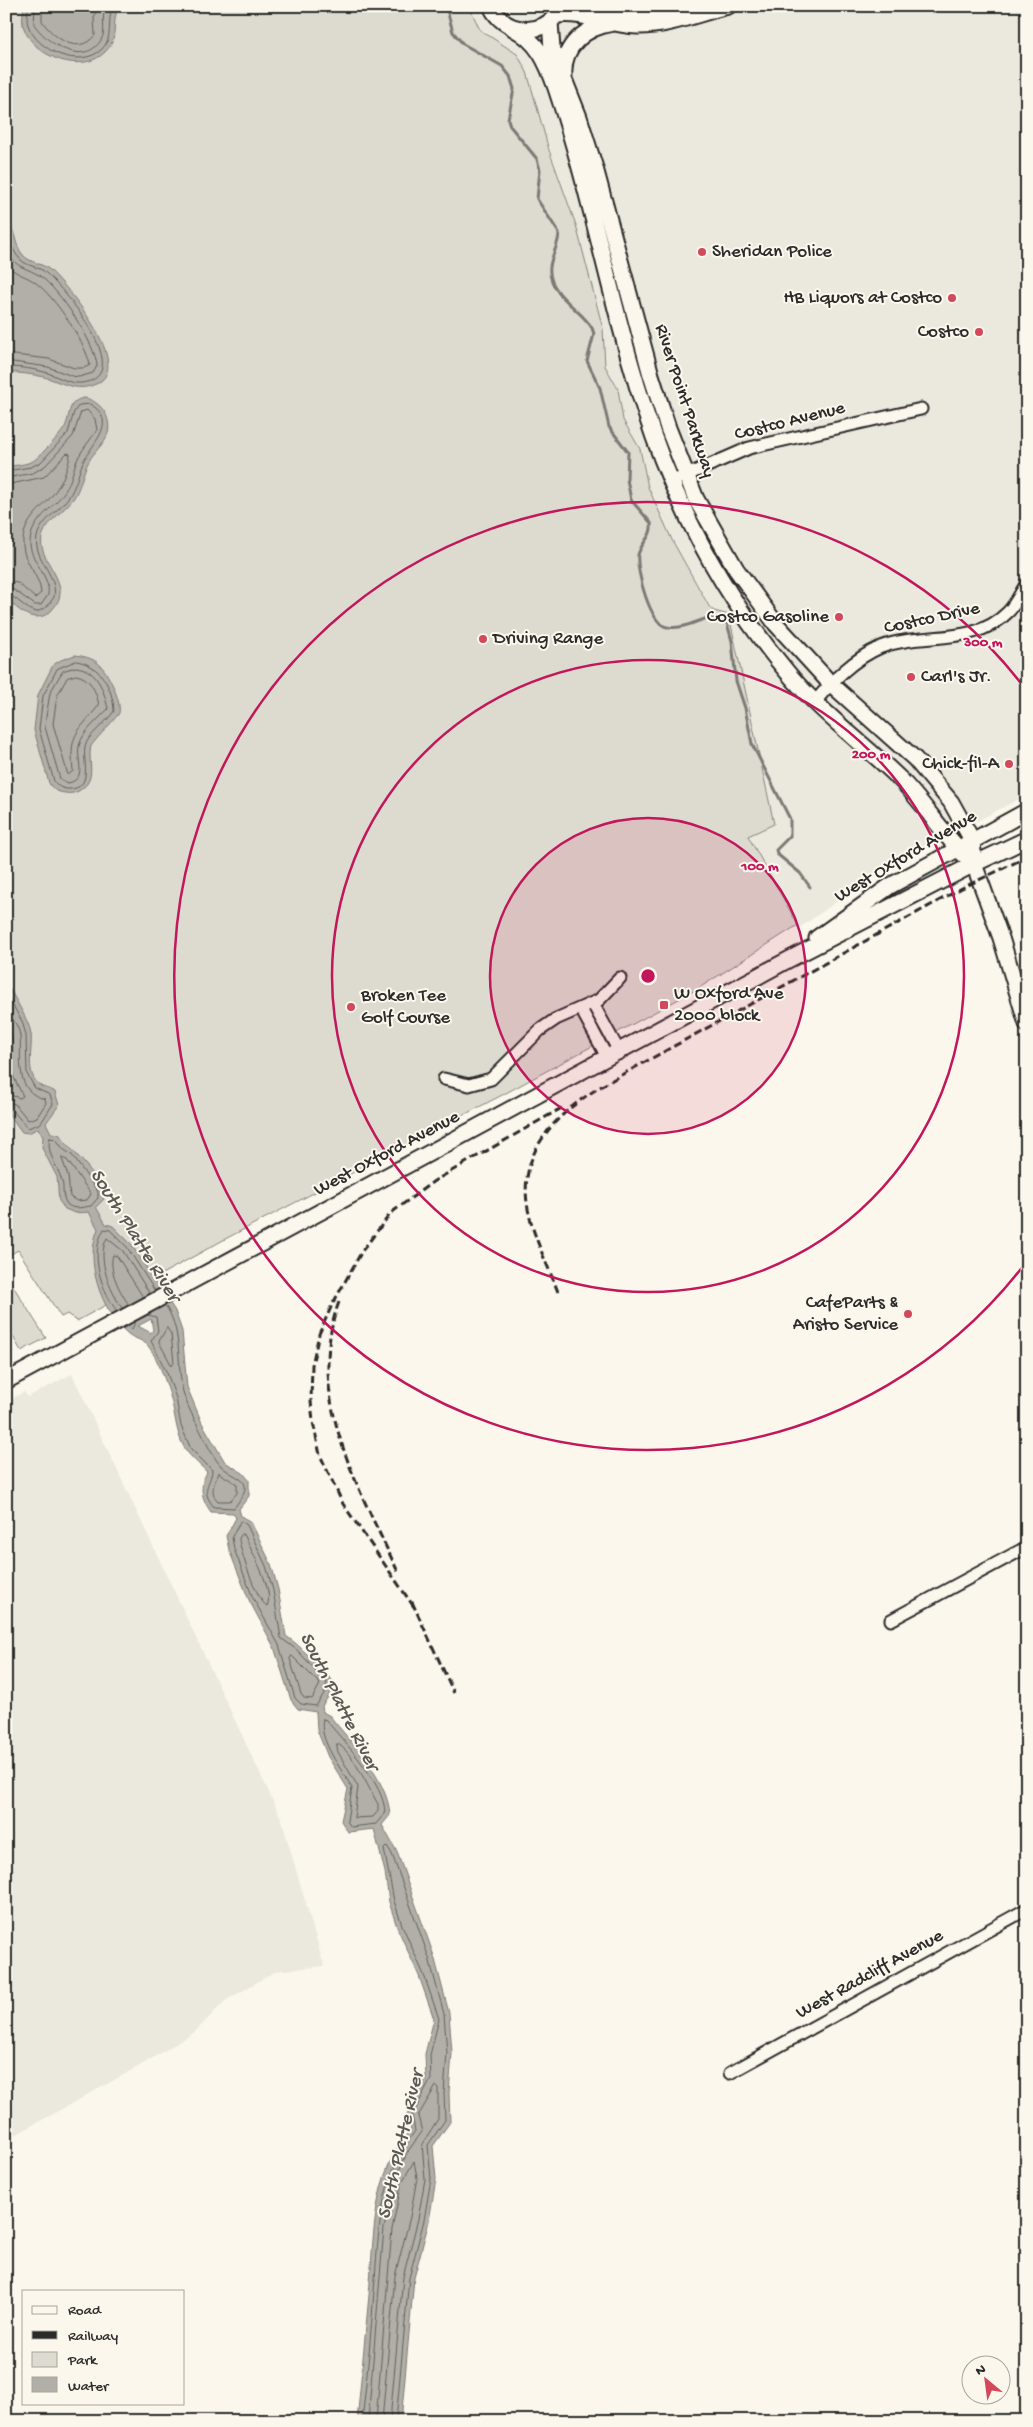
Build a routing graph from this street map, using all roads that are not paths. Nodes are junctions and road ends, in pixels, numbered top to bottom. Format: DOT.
graph roads {
  1 [pos="491,6"];
  2 [pos="598,6"];
  3 [pos="684,6"];
  4 [pos="728,6"];
  5 [pos="556,14"];
  6 [pos="614,23"];
  7 [pos="513,28"];
  8 [pos="564,80"];
  9 [pos="921,409"];
  10 [pos="686,475"];
  11 [pos="672,482"];
  12 [pos="1027,583"];
  13 [pos="830,683"];
  14 [pos="814,703"];
  15 [pos="1027,811"];
  16 [pos="1027,839"];
  17 [pos="972,840"];
  18 [pos="956,848"];
  19 [pos="974,864"];
  20 [pos="786,961"];
  21 [pos="620,978"];
  22 [pos="593,1004"];
  23 [pos="580,1009"];
  24 [pos="1027,1024"];
  25 [pos="614,1056"];
  26 [pos="444,1079"];
  27 [pos="6,1381"];
  28 [pos="1027,1547"];
  29 [pos="891,1620"];
  30 [pos="1027,1909"];
  31 [pos="730,2073"];
  1 -- 7 [label="street, River Point Parkway"];
  2 -- 3 [label="street"];
  4 -- 6 [label="street"];
  5 -- 6 [label="street"];
  5 -- 7 [label="street"];
  5 -- 8 [label="street, River Point Parkway"];
  6 -- 8 [label="street"];
  7 -- 11 [label="street, River Point Parkway"];
  8 -- 10 [label="street, River Point Parkway"];
  9 -- 10 [label="street, Costco Avenue"];
  10 -- 11 [label="street, Costco Avenue"];
  10 -- 13 [label="street, River Point Parkway"];
  11 -- 14 [label="street, River Point Parkway"];
  12 -- 13 [label="street, Costco Drive"];
  13 -- 14 [label="street, Costco Drive"];
  13 -- 17 [label="street, River Point Parkway"];
  14 -- 18 [label="street, River Point Parkway"];
  15 -- 17 [label="street, West Oxford Avenue"];
  16 -- 19 [label="street, West Oxford Avenue"];
  17 -- 18 [label="street, West Oxford Avenue"];
  17 -- 19 [label="street, River Point Parkway"];
  18 -- 19 [label="street, River Point Parkway"];
  18 -- 20 [label="street, West Oxford Avenue"];
  19 -- 20 [label="street, West Oxford Avenue"];
  19 -- 24 [label="street"];
  20 -- 25 [label="street, West Oxford Avenue"];
  21 -- 22 [label="street"];
  22 -- 23 [label="street"];
  22 -- 25 [label="street"];
  23 -- 25 [label="street"];
  23 -- 26 [label="street"];
  25 -- 27 [label="street, West Oxford Avenue"];
  28 -- 29 [label="street"];
  30 -- 31 [label="street, West Radcliff Avenue"];
}
